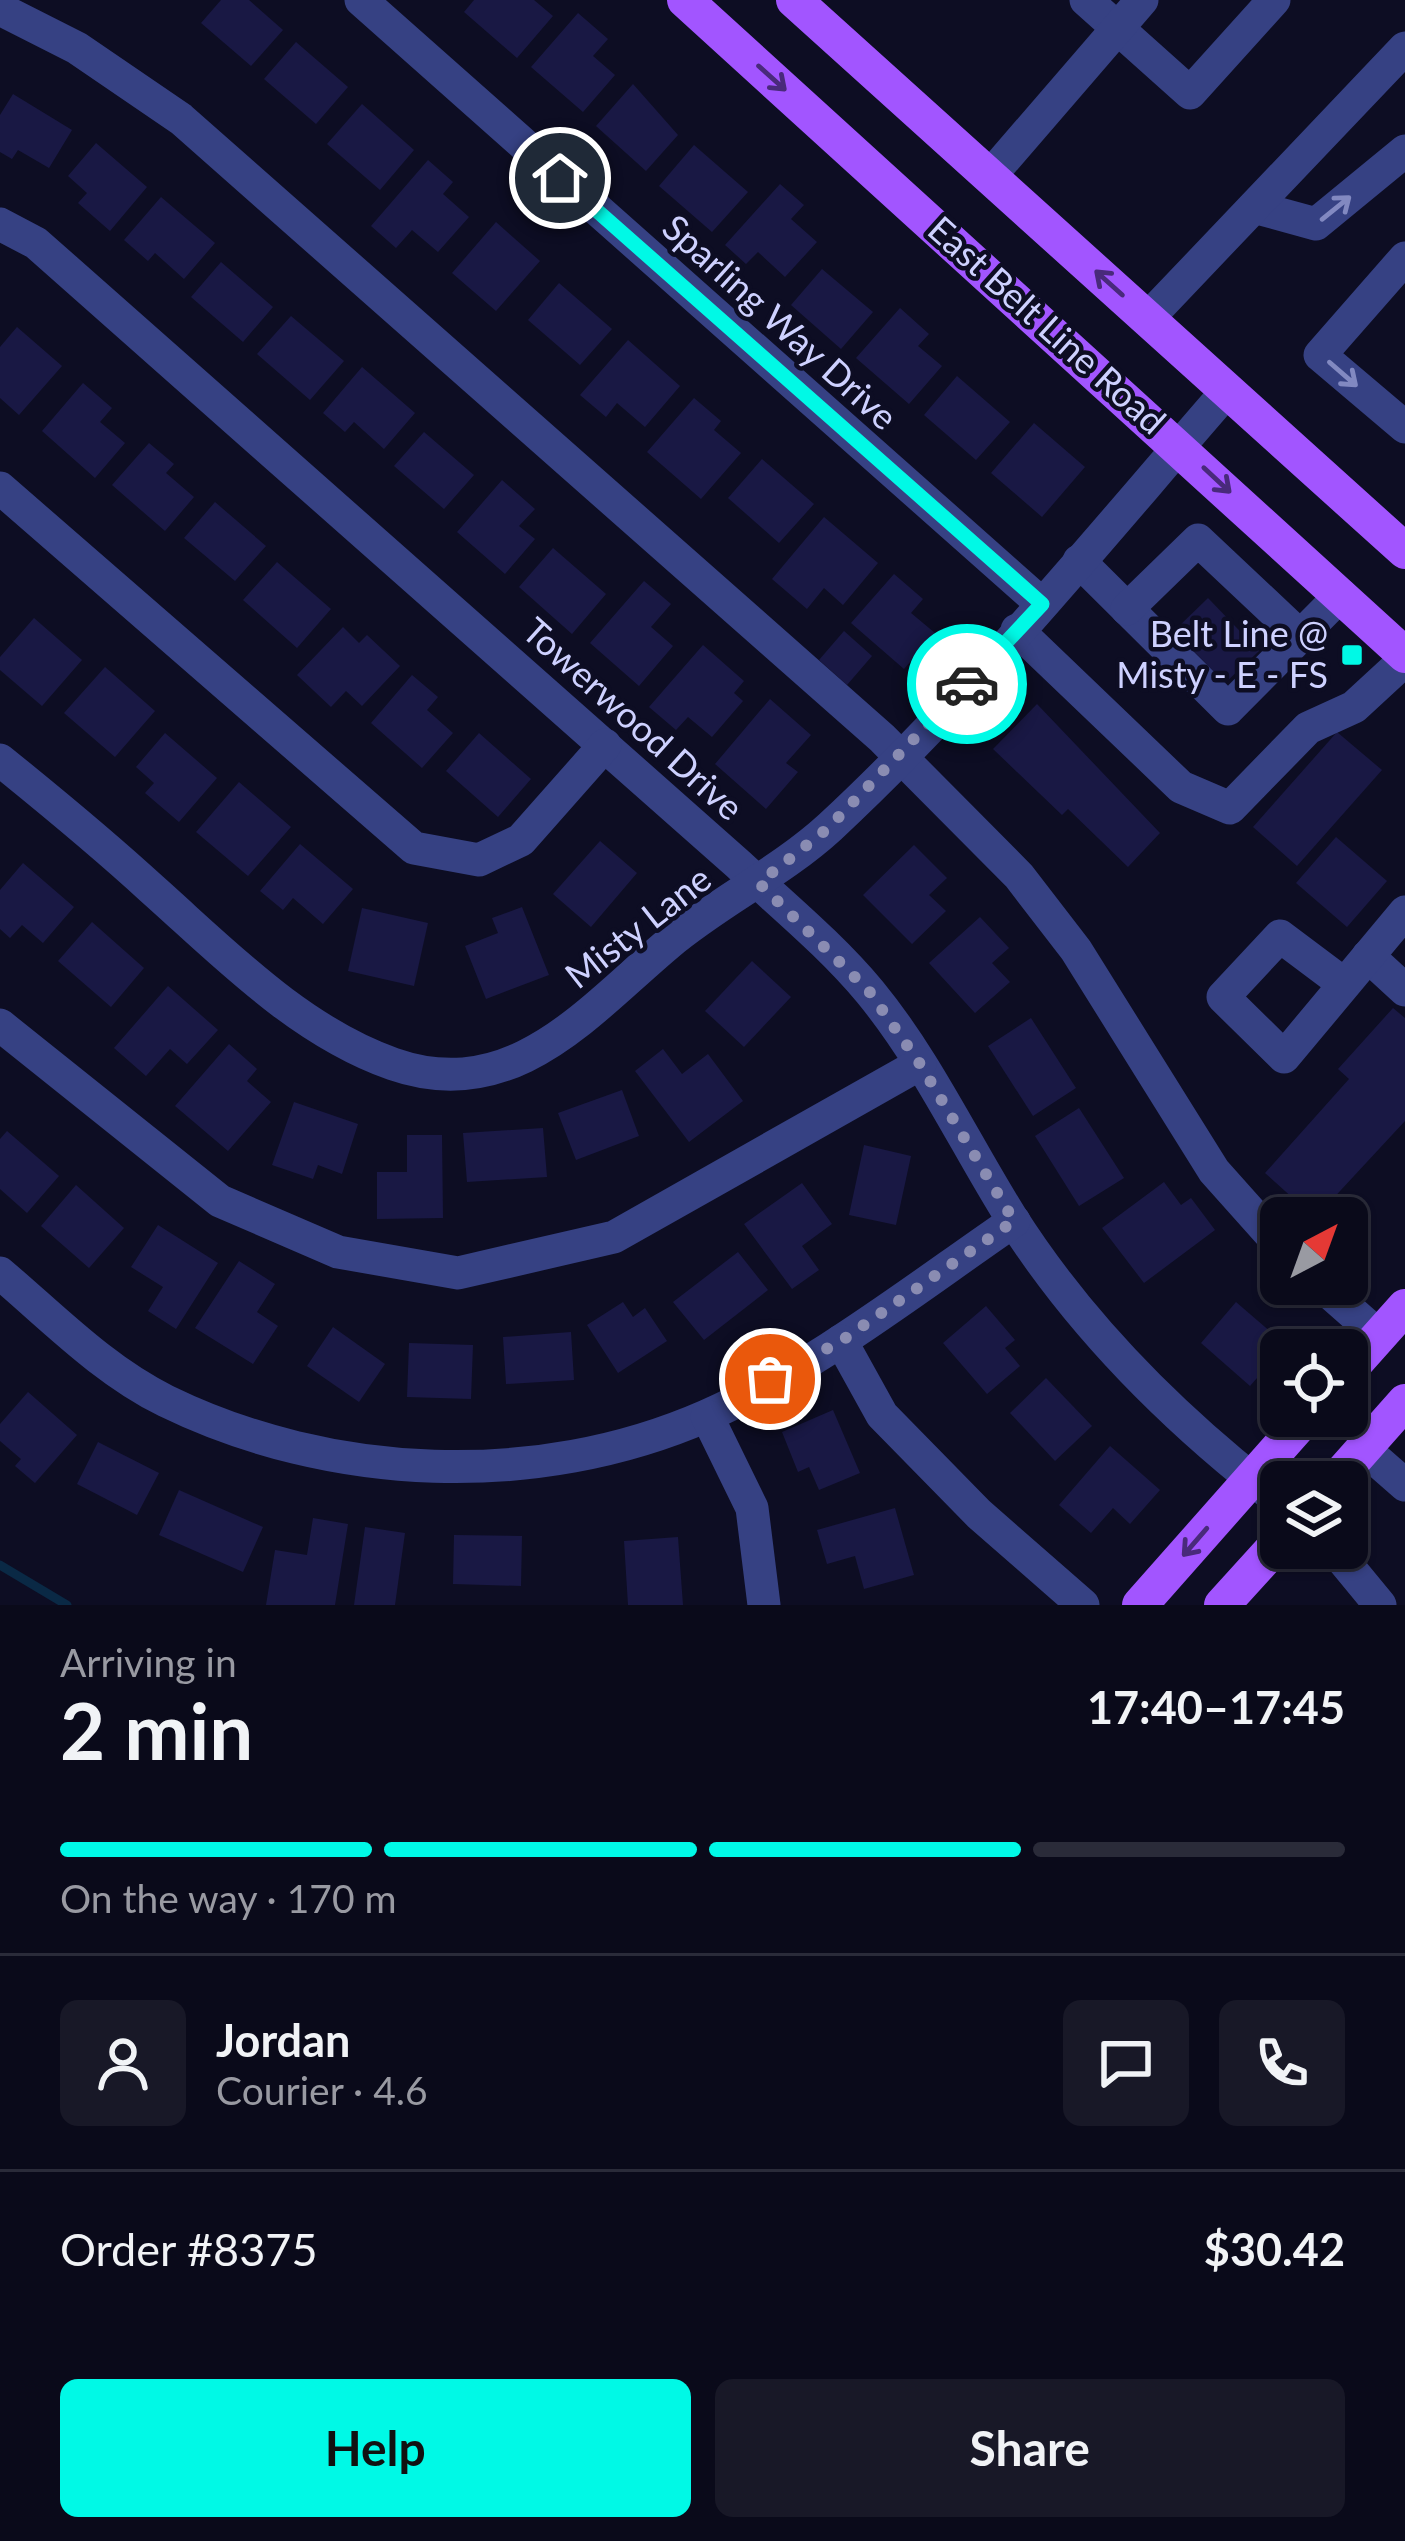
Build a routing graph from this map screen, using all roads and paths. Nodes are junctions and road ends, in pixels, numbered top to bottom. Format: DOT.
graph roads {
  1 [pos="362,0"];
  2 [pos="685,0"];
  3 [pos="794,0"];
  4 [pos="1086,0"];
  5 [pos="1142,0"];
  6 [pos="1274,0"];
  7 [pos="0,9"];
  8 [pos="1117,28"];
  9 [pos="1405,48"];
  10 [pos="1405,151"];
  11 [pos="990,176"];
  12 [pos="1254,207"];
  13 [pos="0,224"];
  14 [pos="1405,257"];
  15 [pos="1148,318"];
  16 [pos="1228,390"];
  17 [pos="1405,427"];
  18 [pos="1180,445"];
  19 [pos="0,488"];
  20 [pos="1282,540"];
  21 [pos="1405,551"];
  22 [pos="1079,561"];
  23 [pos="1242,581"];
  24 [pos="1341,595"];
  25 [pos="1042,604"];
  26 [pos="1127,609"];
  27 [pos="1017,630"];
  28 [pos="1300,636"];
  29 [pos="1405,657"];
  30 [pos="605,746"];
  31 [pos="901,756"];
  32 [pos="0,760"];
  33 [pos="759,883"];
  34 [pos="1405,912"];
  35 [pos="1368,956"];
  36 [pos="1344,984"];
  37 [pos="1405,990"];
  38 [pos="0,1025"];
  39 [pos="920,1064"];
  40 [pos="1014,1221"];
  41 [pos="1260,1222"];
  42 [pos="0,1273"];
  43 [pos="1344,1305"];
  44 [pos="1405,1307"];
  45 [pos="1379,1336"];
  46 [pos="841,1341"];
  47 [pos="1368,1348"];
  48 [pos="1405,1402"];
  49 [pos="706,1416"];
  50 [pos="1288,1437"];
  51 [pos="1365,1450"];
  52 [pos="1354,1461"];
  53 [pos="1251,1479"];
  54 [pos="1405,1485"];
  55 [pos="1260,1486"];
  56 [pos="1260,1563"];
  57 [pos="1350,1569"];
  58 [pos="764,1605"];
  59 [pos="1083,1605"];
  60 [pos="1140,1605"];
  61 [pos="1222,1605"];
  62 [pos="1380,1605"];
  1 -- 25 [label="street, Sparling Way Drive"];
  2 -- 18 [label="main road, East Belt Line Road, one-way"];
  3 -- 11 [label="main road, East Belt Line Road"];
  4 -- 8 [label="street"];
  5 -- 8 [label="street"];
  6 -- 8 [label="street"];
  7 -- 31 [label="street"];
  8 -- 11 [label="street"];
  9 -- 12 [label="street"];
  12 -- 10 [label="street, one-way"];
  15 -- 11 [label="main road, East Belt Line Road, one-way"];
  12 -- 15 [label="street"];
  13 -- 30 [label="street, Towerwood Drive"];
  14 -- 17 [label="street, one-way"];
  15 -- 16 [label="main road, East Belt Line Road"];
  16 -- 18 [label="street, Misty Lane"];
  16 -- 21 [label="main road, East Belt Line Road"];
  18 -- 20 [label="main road, East Belt Line Road, one-way"];
  18 -- 22 [label="street, Misty Lane"];
  19 -- 30 [label="street"];
  20 -- 23 [label="street"];
  20 -- 24 [label="main road, East Belt Line Road"];
  22 -- 25 [label="street, Misty Lane"];
  22 -- 26 [label="street"];
  23 -- 26 [label="street"];
  23 -- 28 [label="street"];
  24 -- 28 [label="street"];
  24 -- 29 [label="main road, East Belt Line Road"];
  25 -- 27 [label="street, Misty Lane"];
  26 -- 28 [label="street"];
  27 -- 29 [label="street"];
  27 -- 31 [label="street, Misty Lane"];
  30 -- 33 [label="street, Towerwood Drive"];
  31 -- 33 [label="street, Misty Lane"];
  31 -- 41 [label="street"];
  32 -- 33 [label="street, Misty Lane"];
  33 -- 39 [label="street, Towerwood Drive"];
  34 -- 35 [label="street"];
  35 -- 36 [label="street"];
  35 -- 37 [label="street"];
  38 -- 39 [label="street"];
  39 -- 40 [label="street, Towerwood Drive"];
  40 -- 46 [label="street"];
  40 -- 53 [label="street, Towerwood Drive"];
  42 -- 49 [label="street"];
  43 -- 45 [label="street"];
  44 -- 45 [label="main road"];
  45 -- 47 [label="main road"];
  46 -- 49 [label="street"];
  46 -- 59 [label="street"];
  48 -- 51 [label="main road"];
  49 -- 58 [label="street"];
  50 -- 53 [label="main road"];
  51 -- 52 [label="main road"];
  51 -- 54 [label="street"];
  53 -- 55 [label="street, Towerwood Drive"];
  53 -- 60 [label="main road, one-way"];
  56 -- 61 [label="main road"];
  57 -- 62 [label="street"];
}
